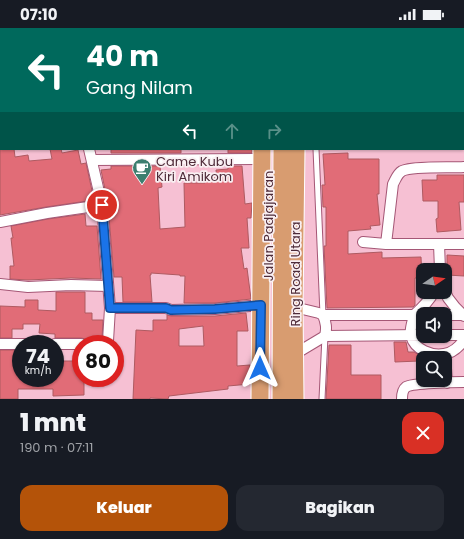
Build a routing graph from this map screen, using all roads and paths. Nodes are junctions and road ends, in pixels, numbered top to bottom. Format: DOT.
graph roads {
  1 [pos="89,150"];
  2 [pos="282,150"];
  3 [pos="296,150"];
  4 [pos="316,150"];
  5 [pos="264,152"];
  6 [pos="92,160"];
  7 [pos="464,167"];
  8 [pos="102,205"];
  9 [pos="0,222"];
  10 [pos="264,226"];
  11 [pos="363,242"];
  12 [pos="386,244"];
  13 [pos="440,244"];
  14 [pos="464,244"];
  15 [pos="288,258"];
  16 [pos="440,263"];
  17 [pos="0,284"];
  18 [pos="108,286"];
  19 [pos="430,299"];
  20 [pos="449,299"];
  21 [pos="261,305"];
  22 [pos="294,307"];
  23 [pos="423,307"];
  24 [pos="110,308"];
  25 [pos="323,315"];
  26 [pos="416,315"];
  27 [pos="452,315"];
  28 [pos="464,315"];
  29 [pos="416,320"];
  30 [pos="108,335"];
  31 [pos="410,335"];
  32 [pos="416,335"];
  33 [pos="452,335"];
  34 [pos="464,335"];
  35 [pos="325,336"];
  36 [pos="464,340"];
  37 [pos="0,344"];
  38 [pos="12,344"];
  39 [pos="424,351"];
  40 [pos="452,351"];
  41 [pos="295,354"];
  42 [pos="464,382"];
  43 [pos="452,383"];
  44 [pos="416,385"];
  45 [pos="260,399"];
  46 [pos="268,399"];
  47 [pos="281,399"];
  48 [pos="295,399"];
  49 [pos="322,399"];
  50 [pos="402,399"];
  1 -- 6 [label="street"];
  2 -- 15 [label="highway, Jalan Padjajaran"];
  3 -- 15 [label="highway, Ring Road Utara"];
  4 -- 25 [label="lane"];
  5 -- 6 [label="street"];
  5 -- 10 [label="highway"];
  6 -- 8 [label="street"];
  7 -- 12 [label="street"];
  8 -- 9 [label="street"];
  8 -- 18 [label="street"];
  10 -- 21 [label="highway"];
  10 -- 46 [label="highway, Jalan Padjajaran"];
  11 -- 12 [label="street"];
  12 -- 13 [label="street"];
  13 -- 14 [label="street"];
  13 -- 16 [label="street"];
  15 -- 22 [label="highway, Ring Road Utara"];
  15 -- 47 [label="highway, Jalan Padjajaran"];
  17 -- 18 [label="street"];
  18 -- 24 [label="street"];
  19 -- 23 [label="street"];
  20 -- 28 [label="street"];
  21 -- 24 [label="street"];
  21 -- 45 [label="highway"];
  22 -- 25 [label="street"];
  22 -- 41 [label="highway, Ring Road Utara"];
  24 -- 30 [label="street"];
  25 -- 26 [label="street"];
  25 -- 35 [label="street"];
  27 -- 28 [label="street"];
  29 -- 31 [label="street"];
  31 -- 32 [label="street"];
  31 -- 35 [label="street"];
  31 -- 39 [label="street"];
  33 -- 34 [label="street"];
  35 -- 41 [label="street"];
  35 -- 49 [label="lane"];
  36 -- 40 [label="street"];
  37 -- 38 [label="street"];
  41 -- 48 [label="highway, Ring Road Utara"];
  42 -- 43 [label="street"];
  44 -- 50 [label="street"];
}
